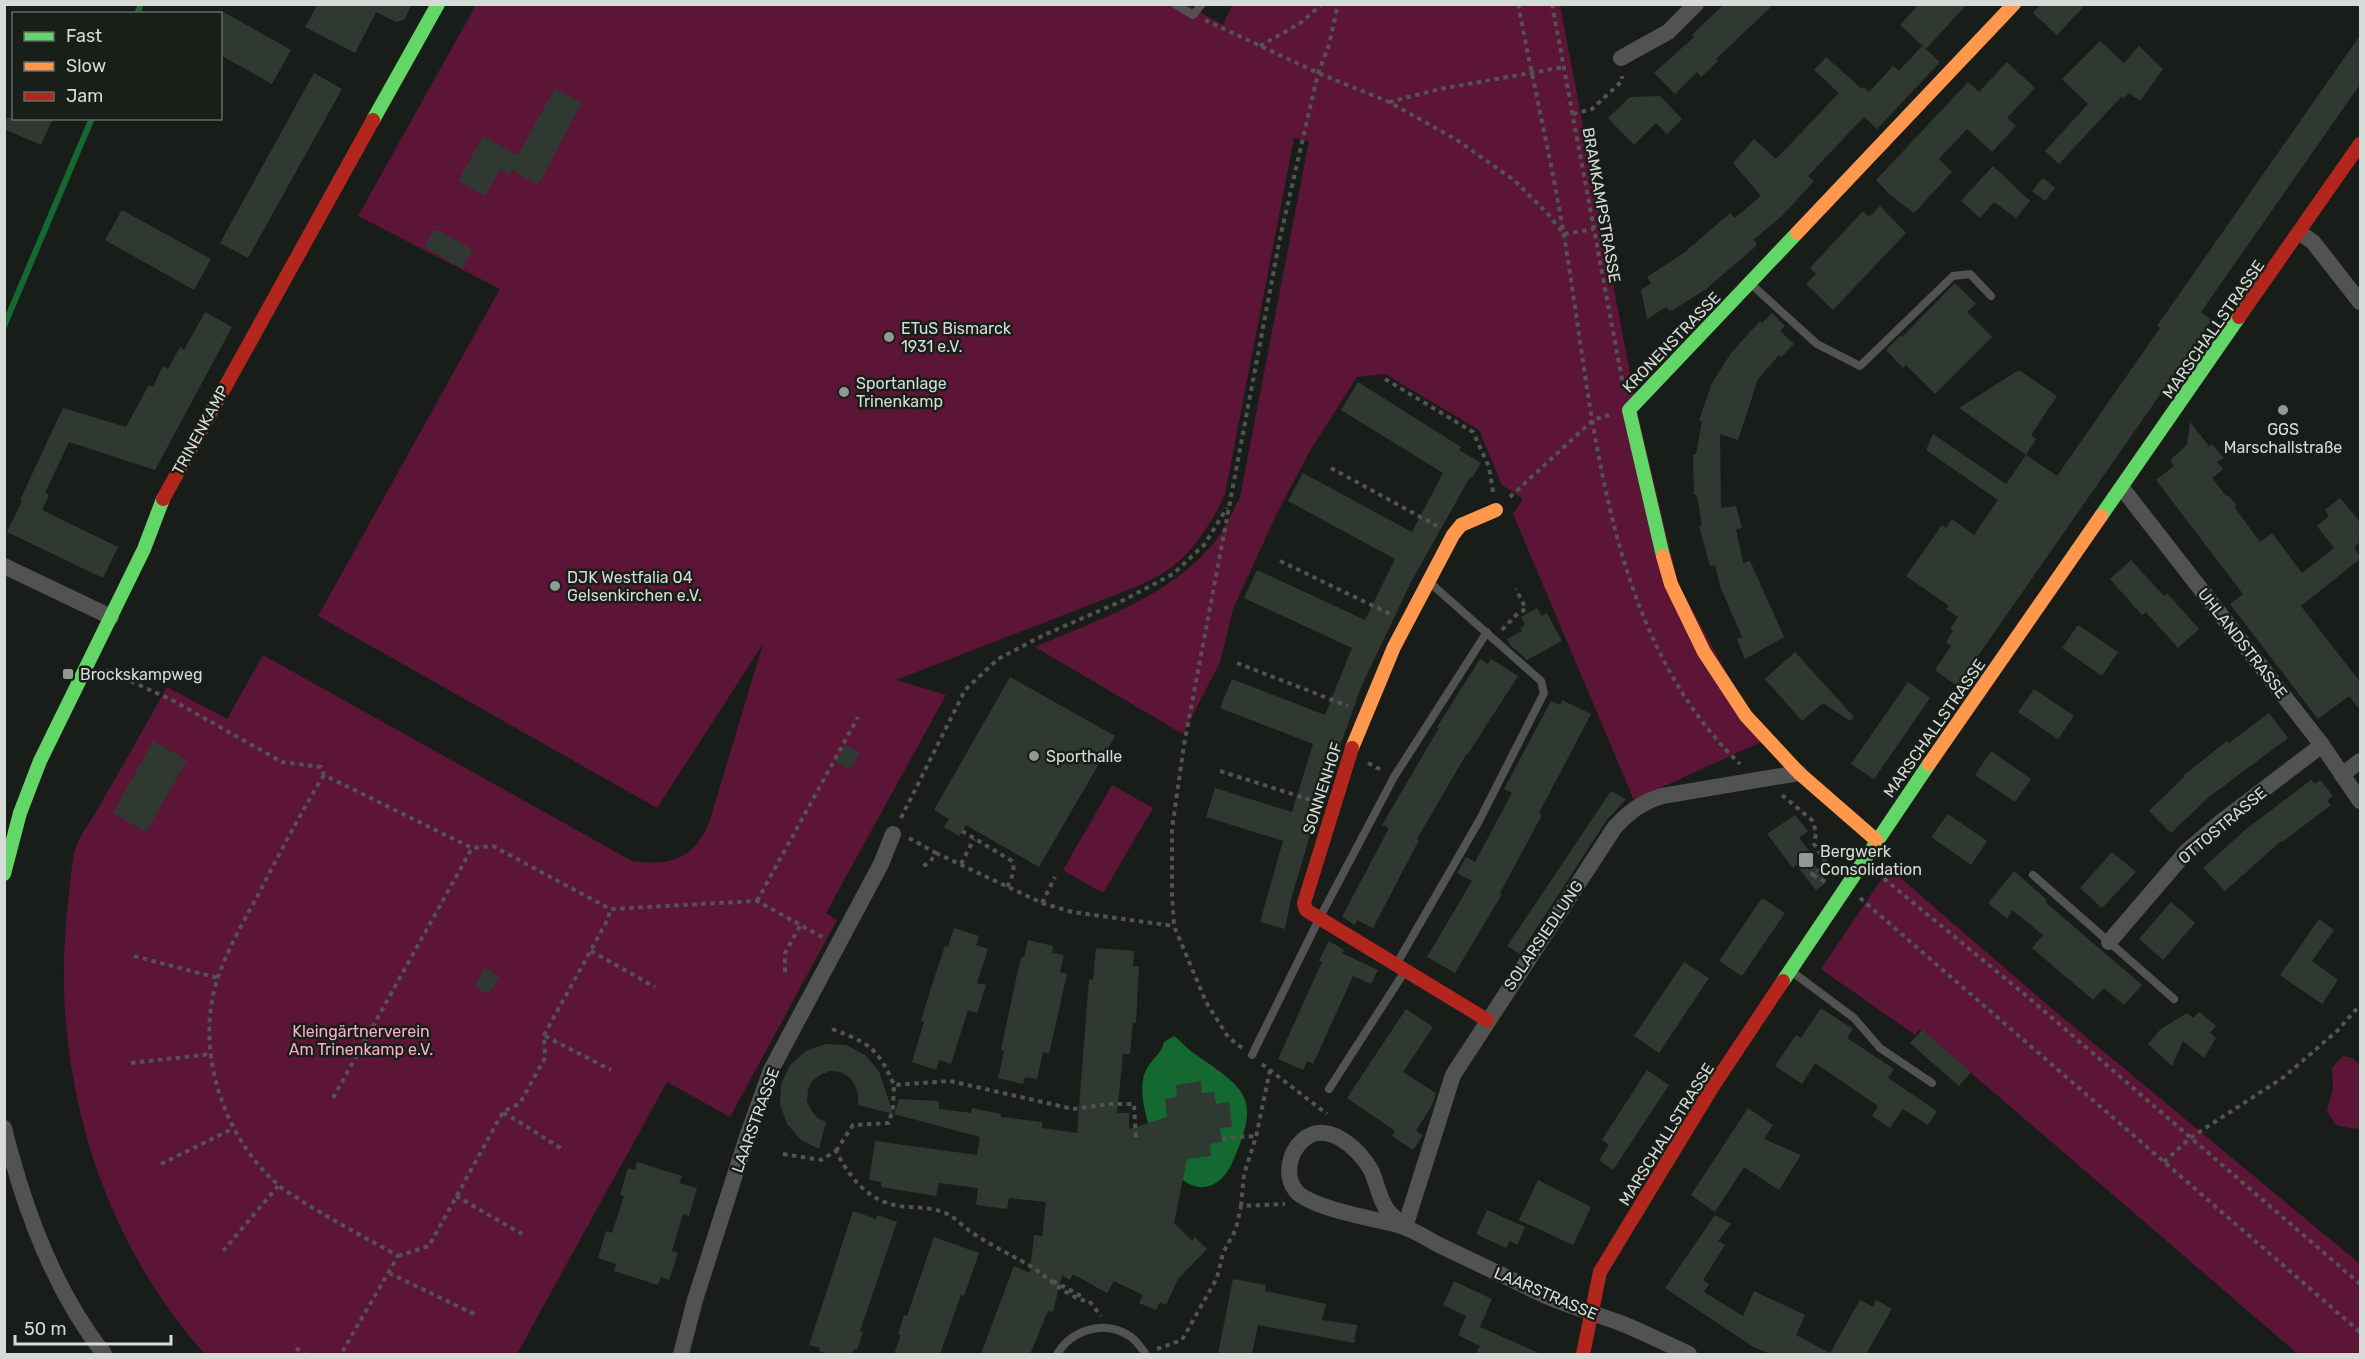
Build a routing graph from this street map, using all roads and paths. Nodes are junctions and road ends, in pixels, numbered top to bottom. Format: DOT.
graph roads {
  1 [pos="438,4"];
  2 [pos="1175,4"];
  3 [pos="1202,4"];
  4 [pos="1322,4"];
  5 [pos="1338,4"];
  6 [pos="1518,4"];
  7 [pos="1552,4"];
  8 [pos="1696,4"];
  9 [pos="2014,4"];
  10 [pos="1193,15"];
  11 [pos="1260,47"];
  12 [pos="1621,58"];
  13 [pos="1565,67"];
  14 [pos="1318,73"];
  15 [pos="1531,73"];
  16 [pos="1389,102"];
  17 [pos="1574,114"];
  18 [pos="2361,144"];
  19 [pos="1595,229"];
  20 [pos="2300,233"];
  21 [pos="1564,234"];
  22 [pos="1751,283"];
  23 [pos="1991,296"];
  24 [pos="2361,302"];
  25 [pos="1385,379"];
  26 [pos="1629,410"];
  27 [pos="1593,420"];
  28 [pos="1331,468"];
  29 [pos="2122,488"];
  30 [pos="1229,504"];
  31 [pos="1496,510"];
  32 [pos="1453,535"];
  33 [pos="1280,561"];
  34 [pos="4,566"];
  35 [pos="1428,581"];
  36 [pos="1516,589"];
  37 [pos="111,617"];
  38 [pos="1406,622"];
  39 [pos="1490,636"];
  40 [pos="89,662"];
  41 [pos="1237,663"];
  42 [pos="1365,713"];
  43 [pos="858,717"];
  44 [pos="2322,745"];
  45 [pos="1350,753"];
  46 [pos="2361,761"];
  47 [pos="1220,771"];
  48 [pos="1799,772"];
  49 [pos="324,775"];
  50 [pos="2342,775"];
  51 [pos="1394,777"];
  52 [pos="1757,780"];
  53 [pos="2361,801"];
  54 [pos="1332,807"];
  55 [pos="962,831"];
  56 [pos="893,834"];
  57 [pos="974,839"];
  58 [pos="1876,840"];
  59 [pos="472,848"];
  60 [pos="936,853"];
  61 [pos="1863,861"];
  62 [pos="961,864"];
  63 [pos="1806,865"];
  64 [pos="1826,865"];
  65 [pos="920,868"];
  66 [pos="4,874"];
  67 [pos="2033,875"];
  68 [pos="1055,877"];
  69 [pos="1847,886"];
  70 [pos="1007,888"];
  71 [pos="757,901"];
  72 [pos="1042,903"];
  73 [pos="610,909"];
  74 [pos="1319,919"];
  75 [pos="801,924"];
  76 [pos="1174,926"];
  77 [pos="2109,942"];
  78 [pos="837,946"];
  79 [pos="591,951"];
  80 [pos="134,956"];
  81 [pos="1401,968"];
  82 [pos="1791,971"];
  83 [pos="785,972"];
  84 [pos="218,978"];
  85 [pos="655,987"];
  86 [pos="2174,999"];
  87 [pos="2361,1005"];
  88 [pos="1487,1020"];
  89 [pos="832,1029"];
  90 [pos="544,1035"];
  91 [pos="212,1054"];
  92 [pos="1252,1055"];
  93 [pos="132,1063"];
  94 [pos="611,1070"];
  95 [pos="1269,1070"];
  96 [pos="1932,1083"];
  97 [pos="894,1085"];
  98 [pos="1329,1089"];
  99 [pos="333,1098"];
  100 [pos="503,1112"];
  101 [pos="4,1128"];
  102 [pos="232,1129"];
  103 [pos="1256,1137"];
  104 [pos="1337,1137"];
  105 [pos="2190,1138"];
  106 [pos="1223,1139"];
  107 [pos="1136,1140"];
  108 [pos="564,1150"];
  109 [pos="836,1151"];
  110 [pos="783,1154"];
  111 [pos="2164,1162"];
  112 [pos="161,1164"];
  113 [pos="278,1186"];
  114 [pos="456,1196"];
  115 [pos="1309,1201"];
  116 [pos="1241,1206"];
  117 [pos="1405,1227"];
  118 [pos="522,1234"];
  119 [pos="223,1251"];
  120 [pos="398,1256"];
  121 [pos="388,1273"];
  122 [pos="2361,1284"];
  123 [pos="1591,1314"];
  124 [pos="476,1315"];
  125 [pos="1107,1327"];
  126 [pos="2361,1332"];
  127 [pos="296,1348"];
  128 [pos="1145,1353"];
  129 [pos="104,1354"];
  130 [pos="304,1354"];
  131 [pos="343,1354"];
  132 [pos="681,1354"];
  133 [pos="1057,1354"];
  134 [pos="1583,1354"];
  135 [pos="1689,1354"];
  1 -- 37 [label="street, TRINENKAMP"];
  2 -- 10 [label="lane"];
  3 -- 10 [label="lane"];
  4 -- 11 [label="path"];
  5 -- 14 [label="path"];
  6 -- 15 [label="path"];
  7 -- 13 [label="path, BRAMKAMPSTRASSE"];
  8 -- 12 [label="street"];
  9 -- 22 [label="street, KRONENSTRASSE"];
  10 -- 11 [label="path"];
  11 -- 14 [label="path"];
  12 -- 17 [label="path"];
  13 -- 15 [label="path"];
  13 -- 17 [label="path, BRAMKAMPSTRASSE"];
  14 -- 16 [label="path"];
  14 -- 30 [label="path"];
  15 -- 16 [label="path"];
  15 -- 21 [label="path"];
  16 -- 21 [label="path"];
  17 -- 19 [label="path, BRAMKAMPSTRASSE"];
  18 -- 20 [label="street, MARSCHALLSTRASSE"];
  19 -- 21 [label="path"];
  19 -- 26 [label="path, BRAMKAMPSTRASSE"];
  20 -- 24 [label="street"];
  20 -- 29 [label="street, MARSCHALLSTRASSE"];
  21 -- 27 [label="path"];
  22 -- 23 [label="lane"];
  22 -- 26 [label="street, KRONENSTRASSE"];
  25 -- 31 [label="path"];
  26 -- 27 [label="path"];
  26 -- 48 [label="street, KRONENSTRASSE"];
  27 -- 31 [label="path"];
  27 -- 52 [label="path"];
  28 -- 32 [label="path"];
  29 -- 44 [label="street, UHLANDSTRASSE"];
  29 -- 58 [label="street, MARSCHALLSTRASSE"];
  30 -- 56 [label="path"];
  30 -- 76 [label="path"];
  31 -- 32 [label="street, SONNENHOF"];
  32 -- 35 [label="street, SONNENHOF"];
  33 -- 38 [label="path"];
  34 -- 37 [label="street"];
  35 -- 38 [label="street, SONNENHOF"];
  35 -- 39 [label="lane"];
  36 -- 39 [label="path"];
  37 -- 40 [label="street, TRINENKAMP"];
  38 -- 42 [label="street, SONNENHOF"];
  39 -- 51 [label="lane"];
  39 -- 81 [label="lane"];
  40 -- 49 [label="path"];
  40 -- 66 [label="street, TRINENKAMP"];
  41 -- 42 [label="path"];
  42 -- 45 [label="street, SONNENHOF"];
  43 -- 71 [label="path"];
  44 -- 50 [label="street, UHLANDSTRASSE"];
  44 -- 77 [label="street, OTTOSTRASSE"];
  45 -- 51 [label="path"];
  45 -- 54 [label="street, SONNENHOF"];
  46 -- 50 [label="street"];
  47 -- 54 [label="path"];
  48 -- 52 [label="street, SOLARSIEDLUNG"];
  48 -- 58 [label="street, KRONENSTRASSE"];
  49 -- 59 [label="path"];
  49 -- 84 [label="path"];
  50 -- 53 [label="street, UHLANDSTRASSE"];
  51 -- 74 [label="lane"];
  52 -- 64 [label="path"];
  52 -- 88 [label="street, SOLARSIEDLUNG"];
  54 -- 74 [label="street, SONNENHOF"];
  55 -- 57 [label="path"];
  56 -- 60 [label="path"];
  56 -- 78 [label="street, LAARSTRASSE"];
  57 -- 62 [label="path"];
  57 -- 70 [label="path"];
  58 -- 61 [label="street, MARSCHALLSTRASSE"];
  59 -- 73 [label="path"];
  59 -- 99 [label="path"];
  60 -- 62 [label="path"];
  60 -- 65 [label="path"];
  61 -- 69 [label="street, MARSCHALLSTRASSE"];
  61 -- 105 [label="path"];
  62 -- 70 [label="path"];
  63 -- 64 [label="path"];
  64 -- 69 [label="path"];
  67 -- 77 [label="lane"];
  68 -- 72 [label="path"];
  69 -- 82 [label="street, MARSCHALLSTRASSE"];
  69 -- 111 [label="path"];
  70 -- 72 [label="path"];
  71 -- 73 [label="path"];
  71 -- 75 [label="path"];
  72 -- 76 [label="path"];
  73 -- 79 [label="path"];
  74 -- 81 [label="street, SONNENHOF"];
  74 -- 92 [label="lane"];
  75 -- 78 [label="path"];
  75 -- 83 [label="path"];
  76 -- 92 [label="path"];
  77 -- 86 [label="lane"];
  78 -- 132 [label="street, LAARSTRASSE"];
  79 -- 85 [label="path"];
  79 -- 90 [label="path"];
  80 -- 84 [label="path"];
  81 -- 88 [label="street, SONNENHOF"];
  81 -- 98 [label="lane"];
  82 -- 96 [label="lane"];
  82 -- 123 [label="street, MARSCHALLSTRASSE"];
  84 -- 91 [label="path"];
  87 -- 105 [label="path"];
  88 -- 117 [label="street, SOLARSIEDLUNG"];
  89 -- 97 [label="path"];
  90 -- 94 [label="path"];
  90 -- 100 [label="path"];
  91 -- 93 [label="path"];
  91 -- 102 [label="path"];
  92 -- 95 [label="path"];
  95 -- 103 [label="path"];
  95 -- 104 [label="path"];
  97 -- 107 [label="path"];
  97 -- 109 [label="path"];
  100 -- 108 [label="path"];
  100 -- 114 [label="path"];
  101 -- 129 [label="street"];
  102 -- 112 [label="path"];
  102 -- 113 [label="path"];
  103 -- 106 [label="path"];
  103 -- 116 [label="path"];
  104 -- 115 [label="street"];
  104 -- 117 [label="street, LAARSTRASSE"];
  105 -- 111 [label="path"];
  105 -- 122 [label="path"];
  109 -- 110 [label="path"];
  109 -- 125 [label="path"];
  111 -- 126 [label="path"];
  113 -- 119 [label="path"];
  113 -- 120 [label="path"];
  114 -- 118 [label="path"];
  114 -- 120 [label="path"];
  115 -- 116 [label="path"];
  115 -- 117 [label="street, LAARSTRASSE"];
  116 -- 128 [label="path"];
  117 -- 123 [label="street, LAARSTRASSE"];
  120 -- 121 [label="path"];
  121 -- 124 [label="path"];
  121 -- 131 [label="path"];
  123 -- 134 [label="street, MARSCHALLSTRASSE"];
  123 -- 135 [label="street, LAARSTRASSE"];
  125 -- 128 [label="lane"];
  125 -- 133 [label="lane"];
  127 -- 130 [label="path"];
}
